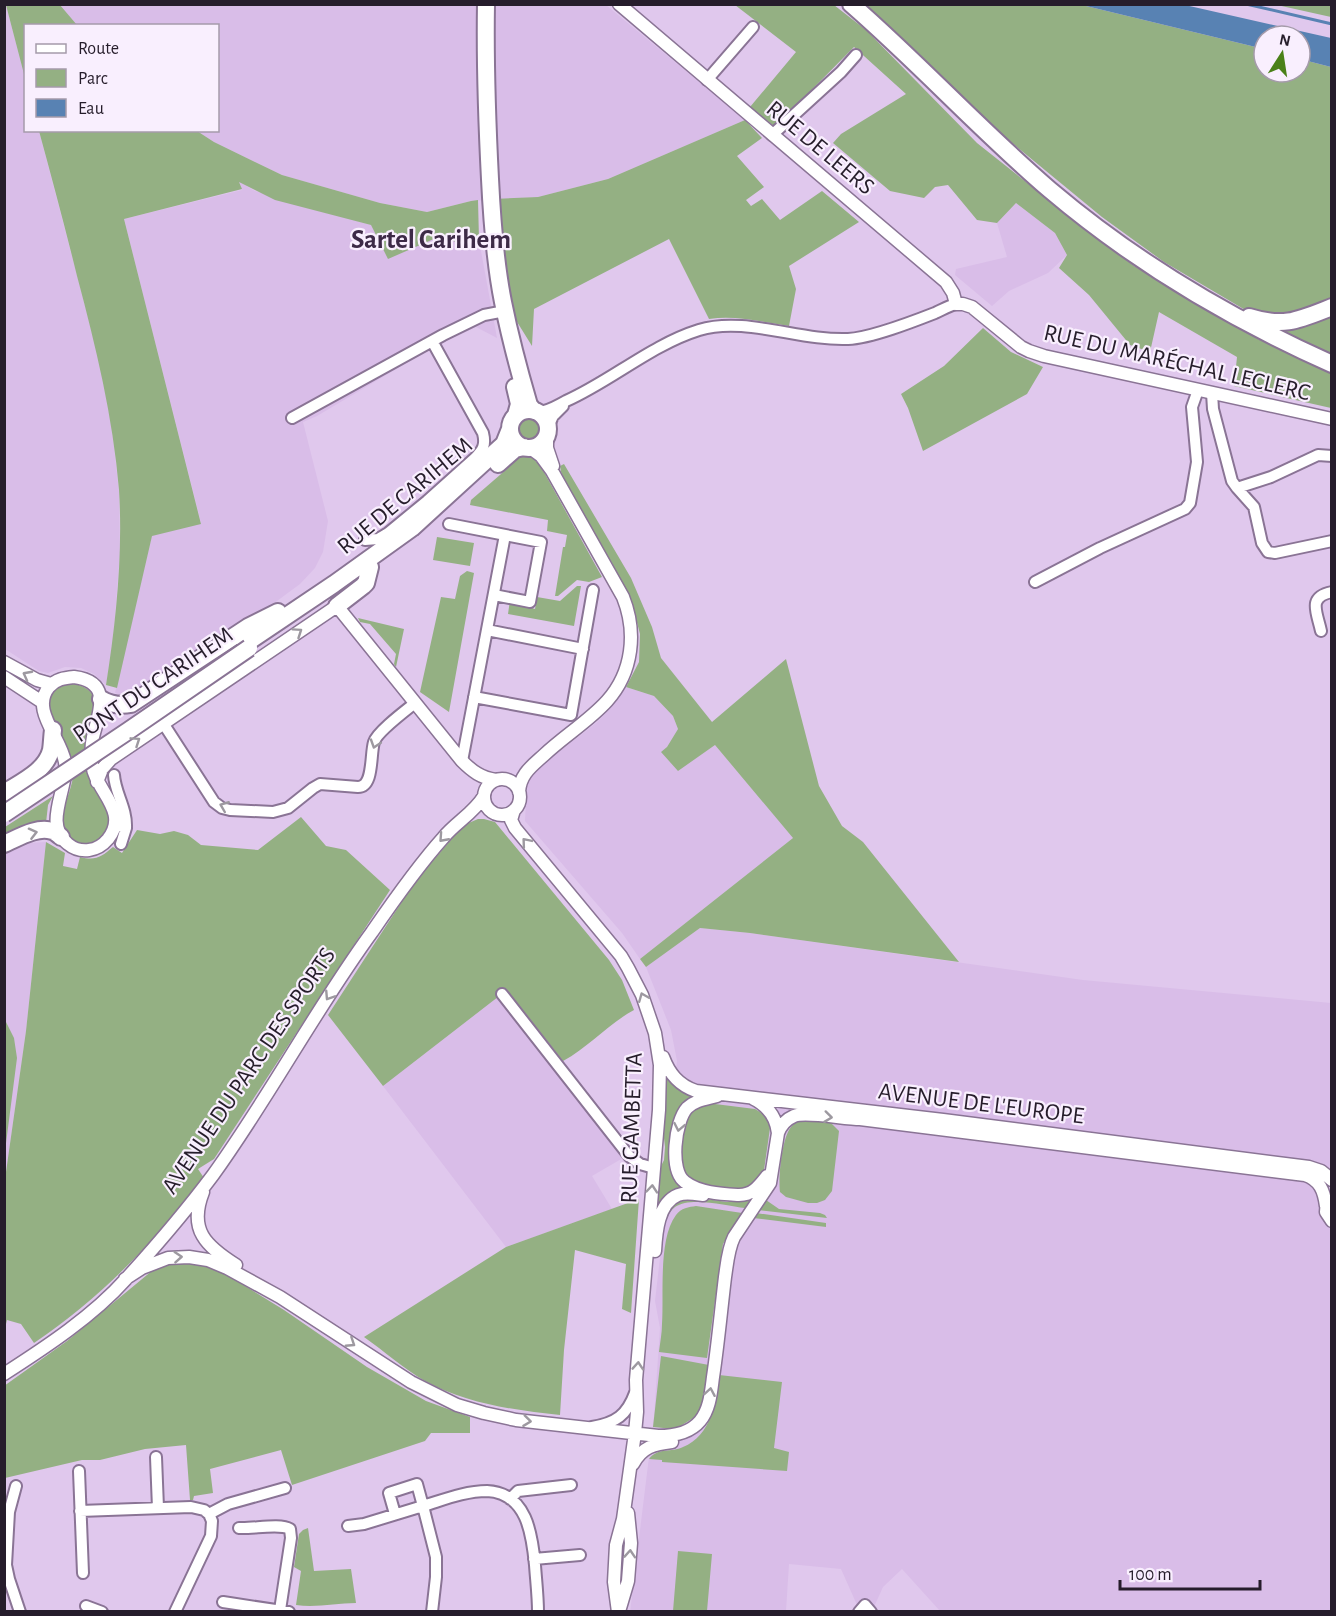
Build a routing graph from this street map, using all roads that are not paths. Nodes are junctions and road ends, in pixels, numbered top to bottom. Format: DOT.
graph roads {
  1 [pos="486,4"];
  2 [pos="619,4"];
  3 [pos="851,4"];
  4 [pos="753,27"];
  5 [pos="856,55"];
  6 [pos="707,80"];
  7 [pos="772,135"];
  8 [pos="956,304"];
  9 [pos="1216,306"];
  10 [pos="1332,307"];
  11 [pos="500,312"];
  12 [pos="432,341"];
  13 [pos="1332,364"];
  14 [pos="1198,390"];
  15 [pos="1212,393"];
  16 [pos="575,397"];
  17 [pos="535,412"];
  18 [pos="292,418"];
  19 [pos="1332,419"];
  20 [pos="513,422"];
  21 [pos="547,431"];
  22 [pos="527,448"];
  23 [pos="1332,456"];
  24 [pos="560,484"];
  25 [pos="1237,488"];
  26 [pos="450,524"];
  27 [pos="505,535"];
  28 [pos="365,540"];
  29 [pos="1332,542"];
  30 [pos="1035,582"];
  31 [pos="593,590"];
  32 [pos="1332,592"];
  33 [pos="494,595"];
  34 [pos="329,598"];
  35 [pos="297,610"];
  36 [pos="487,630"];
  37 [pos="1321,631"];
  38 [pos="247,646"];
  39 [pos="583,649"];
  40 [pos="4,662"];
  41 [pos="4,677"];
  42 [pos="51,684"];
  43 [pos="474,697"];
  44 [pos="101,699"];
  45 [pos="42,702"];
  46 [pos="414,703"];
  47 [pos="163,723"];
  48 [pos="53,730"];
  49 [pos="561,739"];
  50 [pos="462,761"];
  51 [pos="114,775"];
  52 [pos="499,779"];
  53 [pos="98,782"];
  54 [pos="519,792"];
  55 [pos="4,793"];
  56 [pos="484,795"];
  57 [pos="4,807"];
  58 [pos="514,810"];
  59 [pos="4,814"];
  60 [pos="120,826"];
  61 [pos="61,837"];
  62 [pos="4,844"];
  63 [pos="121,844"];
  64 [pos="502,994"];
  65 [pos="654,1033"];
  66 [pos="722,1095"];
  67 [pos="752,1098"];
  68 [pos="778,1133"];
  69 [pos="654,1168"];
  70 [pos="773,1168"];
  71 [pos="212,1175"];
  72 [pos="1332,1180"];
  73 [pos="1332,1194"];
  74 [pos="745,1195"];
  75 [pos="1326,1206"];
  76 [pos="1332,1221"];
  77 [pos="125,1280"];
  78 [pos="280,1297"];
  79 [pos="640,1331"];
  80 [pos="4,1374"];
  81 [pos="636,1392"];
  82 [pos="696,1425"];
  83 [pos="580,1427"];
  84 [pos="635,1433"];
  85 [pos="156,1457"];
  86 [pos="79,1471"];
  87 [pos="629,1474"];
  88 [pos="571,1485"];
  89 [pos="16,1486"];
  90 [pos="285,1488"];
  91 [pos="510,1499"];
  92 [pos="423,1506"];
  93 [pos="158,1508"];
  94 [pos="80,1511"];
  95 [pos="209,1514"];
  96 [pos="395,1514"];
  97 [pos="348,1526"];
  98 [pos="239,1528"];
  99 [pos="580,1555"];
  100 [pos="534,1559"];
  101 [pos="82,1573"];
  102 [pos="223,1602"];
  103 [pos="86,1606"];
  104 [pos="20,1611"];
  105 [pos="102,1611"];
  106 [pos="175,1611"];
  107 [pos="284,1611"];
  108 [pos="432,1611"];
  109 [pos="538,1611"];
  110 [pos="619,1611"];
  111 [pos="859,1611"];
  112 [pos="871,1611"];
  1 -- 11 [label="main road"];
  2 -- 6 [label="street, RUE DE LEERS"];
  3 -- 9 [label="main road"];
  4 -- 6 [label="street"];
  5 -- 7 [label="street"];
  6 -- 7 [label="street, RUE DE LEERS"];
  7 -- 8 [label="street, RUE DE LEERS"];
  8 -- 14 [label="street, RUE DU MARÉCHAL LECLERC"];
  8 -- 16 [label="street"];
  9 -- 10 [label="main road"];
  9 -- 13 [label="main road"];
  11 -- 12 [label="street"];
  11 -- 17 [label="main road"];
  11 -- 20 [label="main road"];
  12 -- 18 [label="street"];
  12 -- 28 [label="street"];
  14 -- 15 [label="street, RUE DU MARÉCHAL LECLERC"];
  14 -- 30 [label="street"];
  15 -- 19 [label="street, RUE DU MARÉCHAL LECLERC"];
  15 -- 25 [label="street"];
  16 -- 17 [label="street"];
  16 -- 21 [label="street"];
  17 -- 20 [label="main road"];
  17 -- 21 [label="main road"];
  20 -- 22 [label="main road"];
  20 -- 34 [label="main road, RUE DE CARIHEM"];
  21 -- 22 [label="main road"];
  21 -- 24 [label="street"];
  22 -- 24 [label="street"];
  22 -- 34 [label="main road, RUE DE CARIHEM"];
  23 -- 25 [label="street"];
  24 -- 49 [label="street"];
  25 -- 29 [label="street"];
  26 -- 27 [label="street"];
  27 -- 33 [label="street"];
  27 -- 33 [label="street"];
  31 -- 39 [label="street"];
  32 -- 37 [label="street"];
  33 -- 36 [label="street"];
  34 -- 35 [label="main road, PONT DU CARIHEM"];
  34 -- 38 [label="main road, PONT DU CARIHEM"];
  34 -- 46 [label="street"];
  47 -- 34 [label="street, RUE DE CARIHEM, one-way"];
  35 -- 38 [label="main road, PONT DU CARIHEM"];
  35 -- 44 [label="main road"];
  36 -- 39 [label="street"];
  36 -- 43 [label="street"];
  38 -- 57 [label="main road, PONT DU CARIHEM"];
  38 -- 59 [label="main road, PONT DU CARIHEM, bridge"];
  39 -- 43 [label="street"];
  42 -- 40 [label="street, one-way"];
  41 -- 45 [label="street"];
  42 -- 44 [label="street"];
  42 -- 45 [label="street"];
  43 -- 50 [label="street"];
  44 -- 53 [label="street"];
  45 -- 48 [label="street"];
  46 -- 47 [label="street, one-way"];
  46 -- 50 [label="street"];
  53 -- 47 [label="street, RUE DE CARIHEM, one-way"];
  48 -- 55 [label="main road"];
  48 -- 61 [label="street"];
  49 -- 52 [label="street"];
  49 -- 54 [label="street"];
  50 -- 52 [label="street"];
  50 -- 56 [label="street"];
  51 -- 60 [label="street"];
  52 -- 54 [label="street"];
  52 -- 56 [label="street"];
  53 -- 60 [label="street"];
  54 -- 58 [label="street"];
  56 -- 58 [label="street"];
  56 -- 71 [label="street, AVENUE DU PARC DES SPORTS, one-way"];
  65 -- 58 [label="street, RUE GAMBETTA, one-way"];
  60 -- 61 [label="street"];
  60 -- 63 [label="street"];
  62 -- 61 [label="main road, one-way"];
  64 -- 69 [label="street"];
  65 -- 66 [label="street, AVENUE DE L'EUROPE"];
  65 -- 69 [label="street, RUE GAMBETTA"];
  66 -- 67 [label="street, AVENUE DE L'EUROPE"];
  66 -- 74 [label="street, one-way"];
  67 -- 68 [label="street"];
  67 -- 72 [label="street, AVENUE DE L'EUROPE"];
  68 -- 70 [label="street"];
  68 -- 75 [label="street, AVENUE DE L'EUROPE, one-way"];
  79 -- 69 [label="street, RUE GAMBETTA, one-way"];
  70 -- 74 [label="street"];
  82 -- 70 [label="street, one-way"];
  71 -- 77 [label="street, AVENUE DU PARC DES SPORTS"];
  71 -- 78 [label="street"];
  73 -- 75 [label="street"];
  74 -- 79 [label="street"];
  75 -- 76 [label="street, AVENUE DE L'EUROPE"];
  77 -- 78 [label="street, one-way"];
  77 -- 80 [label="street, AVENUE DU PARC DES SPORTS"];
  78 -- 83 [label="street, one-way"];
  81 -- 79 [label="street, RUE GAMBETTA, one-way"];
  81 -- 83 [label="street"];
  81 -- 84 [label="street, RUE GAMBETTA"];
  82 -- 84 [label="street"];
  82 -- 87 [label="street"];
  83 -- 84 [label="street"];
  84 -- 87 [label="street, RUE GAMBETTA"];
  85 -- 93 [label="street"];
  86 -- 94 [label="street"];
  87 -- 110 [label="street, RUE GAMBETTA"];
  88 -- 91 [label="street"];
  89 -- 104 [label="street"];
  90 -- 95 [label="street"];
  91 -- 92 [label="street"];
  91 -- 100 [label="street"];
  92 -- 96 [label="street"];
  92 -- 96 [label="street"];
  92 -- 108 [label="street"];
  93 -- 94 [label="street"];
  93 -- 95 [label="street"];
  94 -- 101 [label="street"];
  95 -- 106 [label="street"];
  96 -- 97 [label="street"];
  98 -- 107 [label="street"];
  99 -- 100 [label="street"];
  100 -- 109 [label="street"];
  102 -- 107 [label="street"];
  103 -- 105 [label="street"];
  111 -- 112 [label="street"];
}
